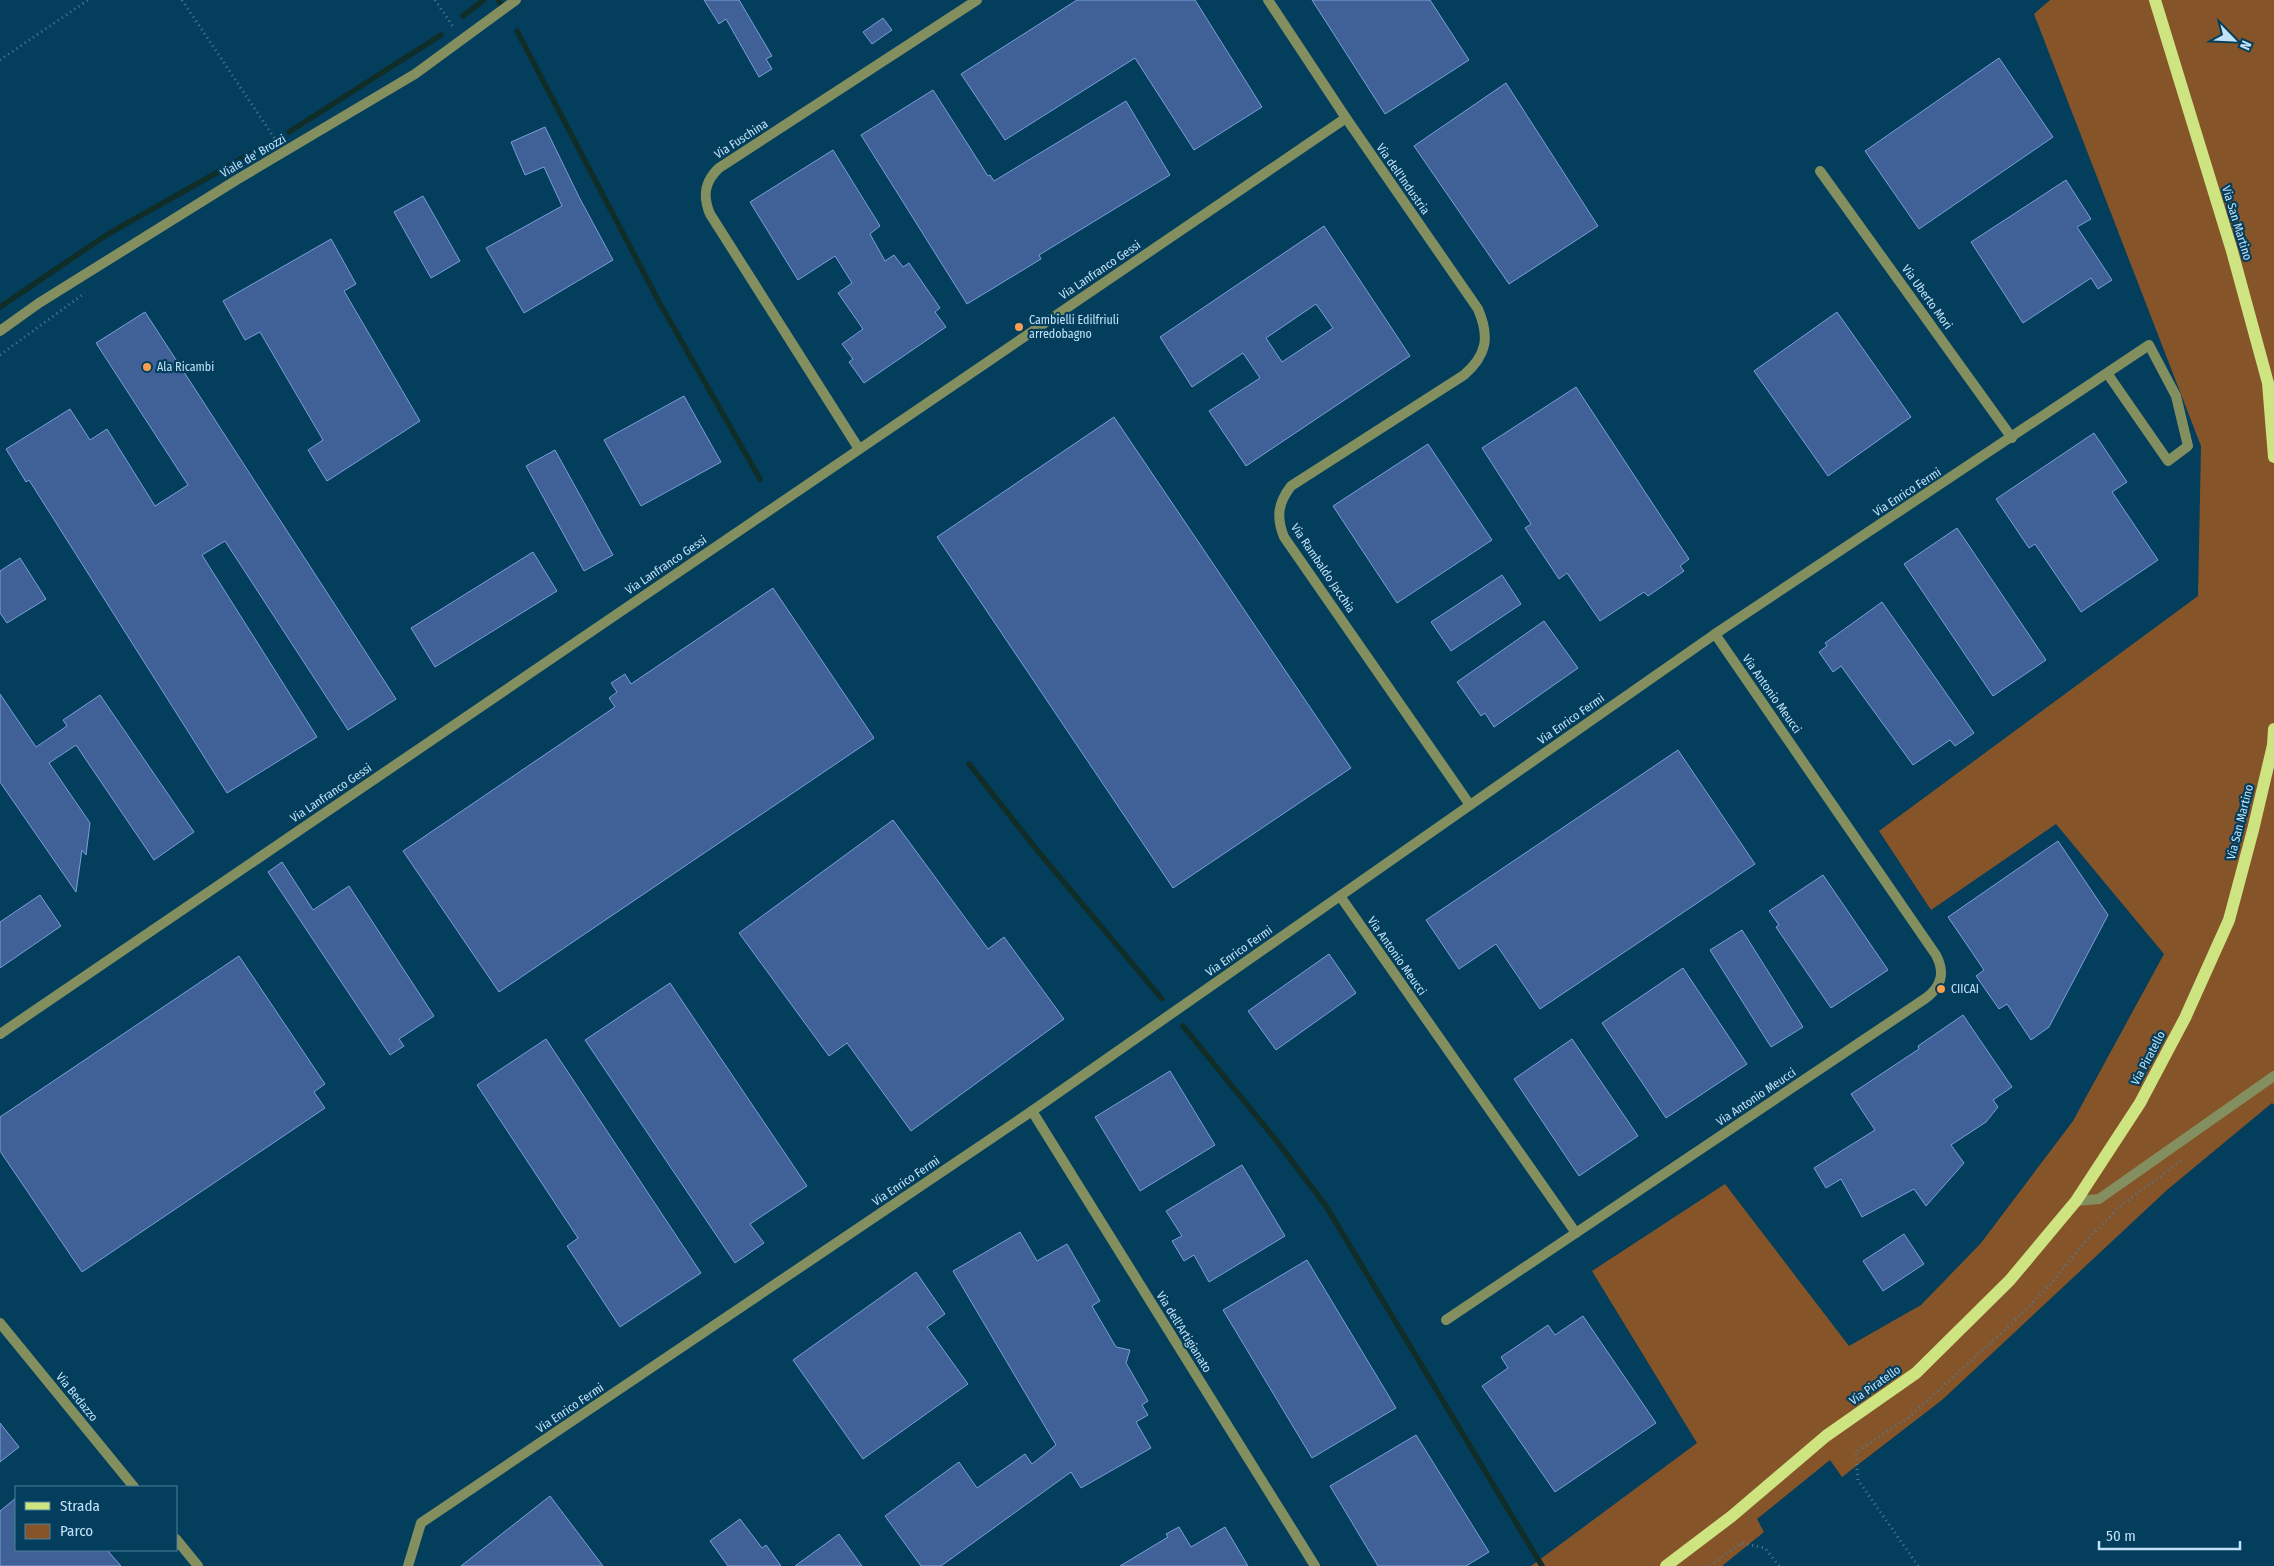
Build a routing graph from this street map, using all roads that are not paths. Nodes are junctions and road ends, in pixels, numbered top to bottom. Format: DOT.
graph roads {
  1 [pos="516,0"];
  2 [pos="977,0"];
  3 [pos="1268,0"];
  4 [pos="2155,0"];
  5 [pos="1346,118"];
  6 [pos="1820,172"];
  7 [pos="0,331"];
  8 [pos="2108,373"];
  9 [pos="1464,375"];
  10 [pos="2012,438"];
  11 [pos="860,449"];
  12 [pos="2274,457"];
  13 [pos="1715,634"];
  14 [pos="2274,729"];
  15 [pos="1470,805"];
  16 [pos="1340,896"];
  17 [pos="2229,920"];
  18 [pos="0,1034"];
  19 [pos="2274,1076"];
  20 [pos="1032,1111"];
  21 [pos="2076,1201"];
  22 [pos="1576,1233"];
  23 [pos="1446,1320"];
  24 [pos="0,1323"];
  25 [pos="133,1486"];
  26 [pos="178,1541"];
  27 [pos="198,1566"];
  28 [pos="408,1566"];
  29 [pos="1315,1566"];
  30 [pos="1666,1566"];
  1 -- 7 [label="street, Viale de' Brozzi"];
  2 -- 11 [label="street, Via Fuschina"];
  3 -- 5 [label="street, Via dell'Industria"];
  4 -- 12 [label="main road, Via San Martino"];
  5 -- 9 [label="street, Via dell'Industria"];
  5 -- 11 [label="street, Via Lanfranco Gessi"];
  6 -- 10 [label="street, Via Uberto Mori"];
  8 -- 8 [label="street, Via Enrico Fermi"];
  8 -- 10 [label="street, Via Enrico Fermi"];
  9 -- 15 [label="street, Via Rambaldo Jacchia"];
  10 -- 13 [label="street, Via Enrico Fermi"];
  11 -- 18 [label="street, Via Lanfranco Gessi"];
  13 -- 15 [label="street, Via Enrico Fermi"];
  13 -- 22 [label="street, Via Antonio Meucci"];
  14 -- 17 [label="main road, Via San Martino"];
  15 -- 16 [label="street, Via Enrico Fermi"];
  16 -- 20 [label="street, Via Enrico Fermi"];
  16 -- 22 [label="street, Via Antonio Meucci"];
  17 -- 21 [label="main road, Via Piratello"];
  19 -- 21 [label="street"];
  20 -- 28 [label="street, Via Enrico Fermi"];
  20 -- 29 [label="street, Via dell'Artigianato"];
  21 -- 30 [label="main road, Via Piratello"];
  22 -- 23 [label="street"];
  24 -- 25 [label="street, Via Bedazzo"];
  26 -- 27 [label="street"];
}
